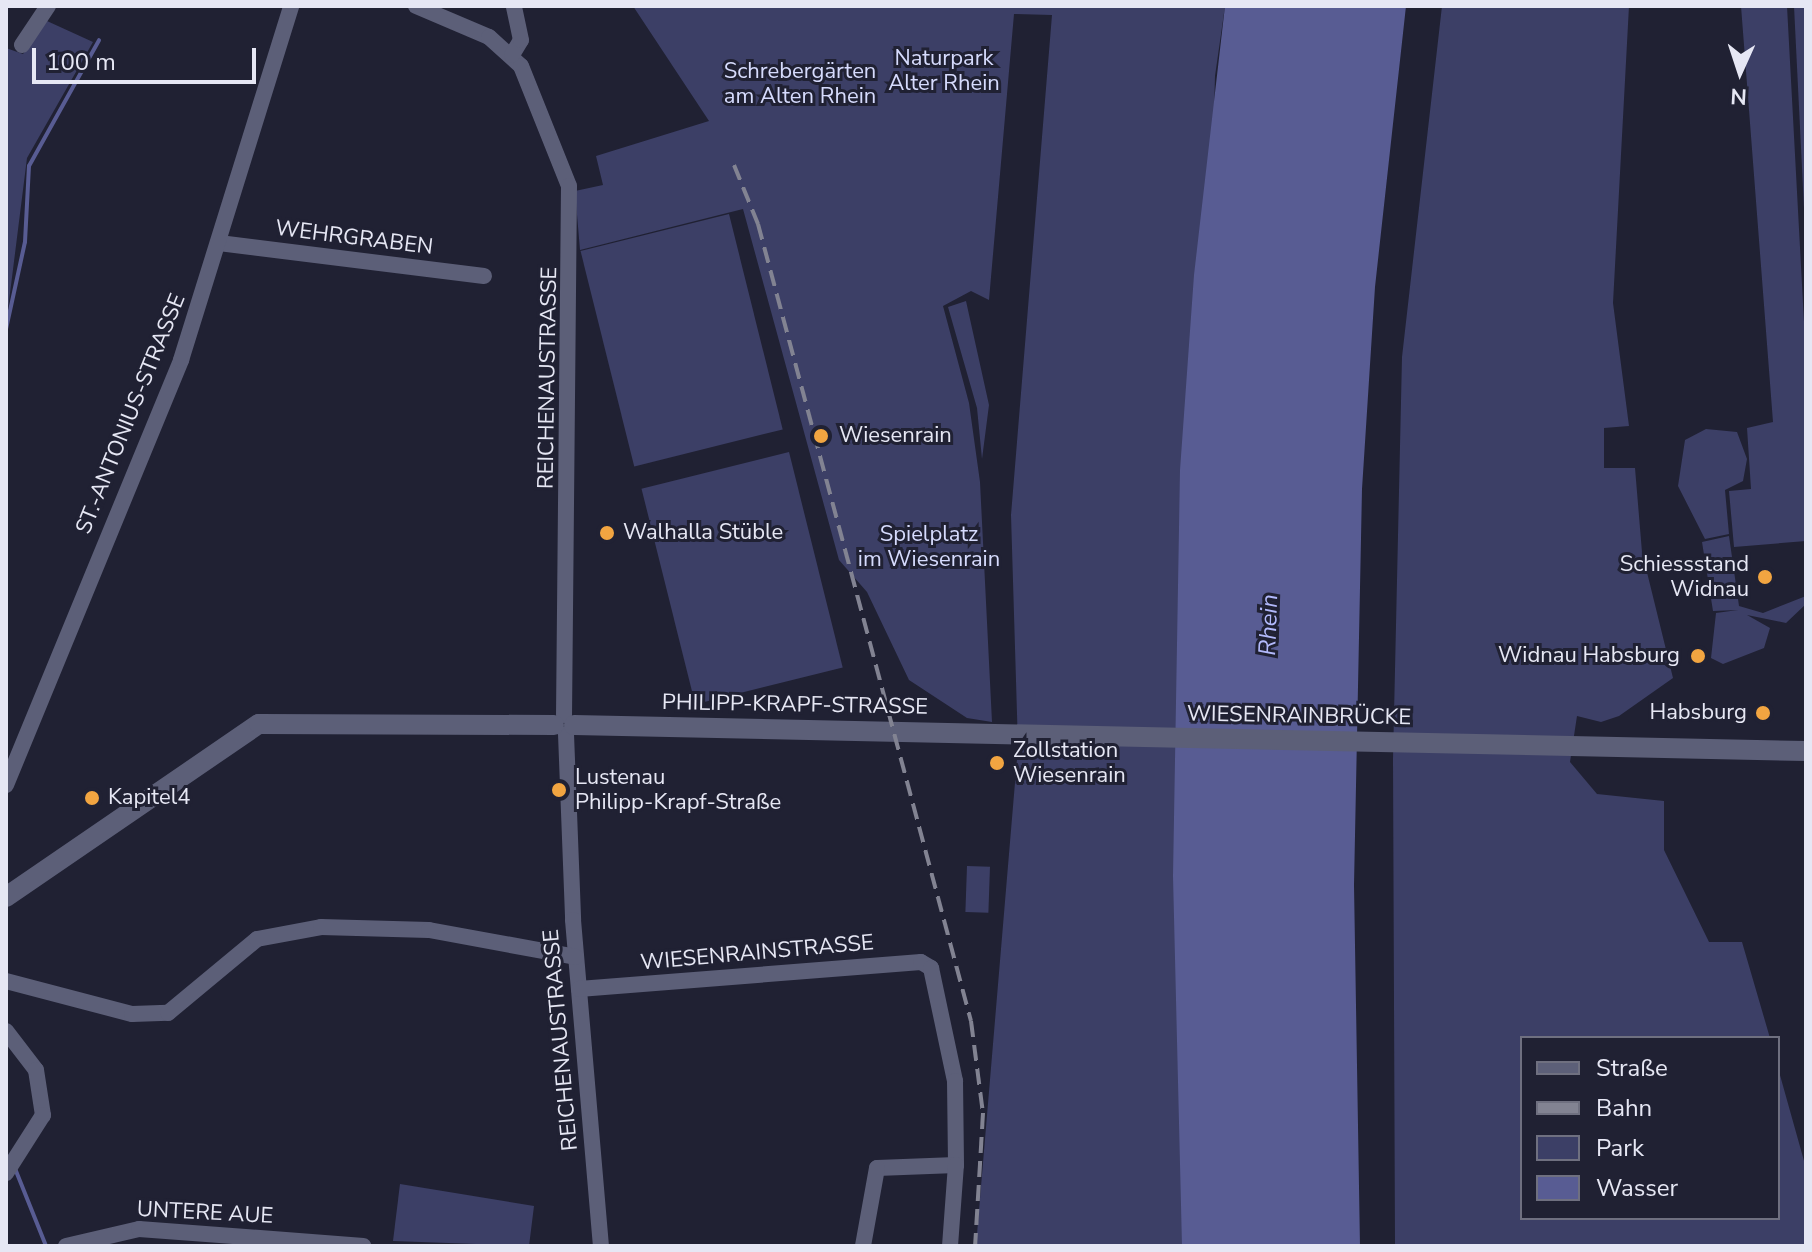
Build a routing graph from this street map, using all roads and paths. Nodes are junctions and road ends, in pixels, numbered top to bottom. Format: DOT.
graph roads {
  1 [pos="48,6"];
  2 [pos="291,6"];
  3 [pos="416,6"];
  4 [pos="514,6"];
  5 [pos="22,45"];
  6 [pos="512,55"];
  7 [pos="219,243"];
  8 [pos="484,276"];
  9 [pos="564,725"];
  10 [pos="1014,734"];
  11 [pos="1806,751"];
  12 [pos="6,785"];
  13 [pos="6,897"];
  14 [pos="576,957"];
  15 [pos="6,981"];
  16 [pos="579,989"];
  17 [pos="6,1031"];
  18 [pos="956,1165"];
  19 [pos="12,1168"];
  20 [pos="295,1243"];
  21 [pos="66,1246"];
  22 [pos="363,1246"];
  23 [pos="601,1246"];
  24 [pos="863,1246"];
  25 [pos="950,1246"];
  1 -- 5 [label="street"];
  2 -- 7 [label="street, ST.-ANTONIUS-STRASSE"];
  3 -- 6 [label="street"];
  4 -- 6 [label="street"];
  6 -- 9 [label="street, REICHENAUSTRASSE"];
  7 -- 8 [label="street, WEHRGRABEN"];
  7 -- 12 [label="street, ST.-ANTONIUS-STRASSE"];
  9 -- 10 [label="street, PHILIPP-KRAPF-STRASSE"];
  9 -- 13 [label="street, PHILIPP-KRAPF-STRASSE"];
  9 -- 14 [label="street, REICHENAUSTRASSE"];
  10 -- 11 [label="street, WIESENRAINBRÜCKE"];
  14 -- 15 [label="street"];
  14 -- 16 [label="street, REICHENAUSTRASSE"];
  16 -- 18 [label="street, WIESENRAINSTRASSE"];
  16 -- 23 [label="street, REICHENAUSTRASSE"];
  17 -- 19 [label="street"];
  18 -- 24 [label="street"];
  18 -- 25 [label="street"];
  20 -- 21 [label="street, UNTERE AUE"];
  20 -- 22 [label="street, UNTERE AUE"];
}
